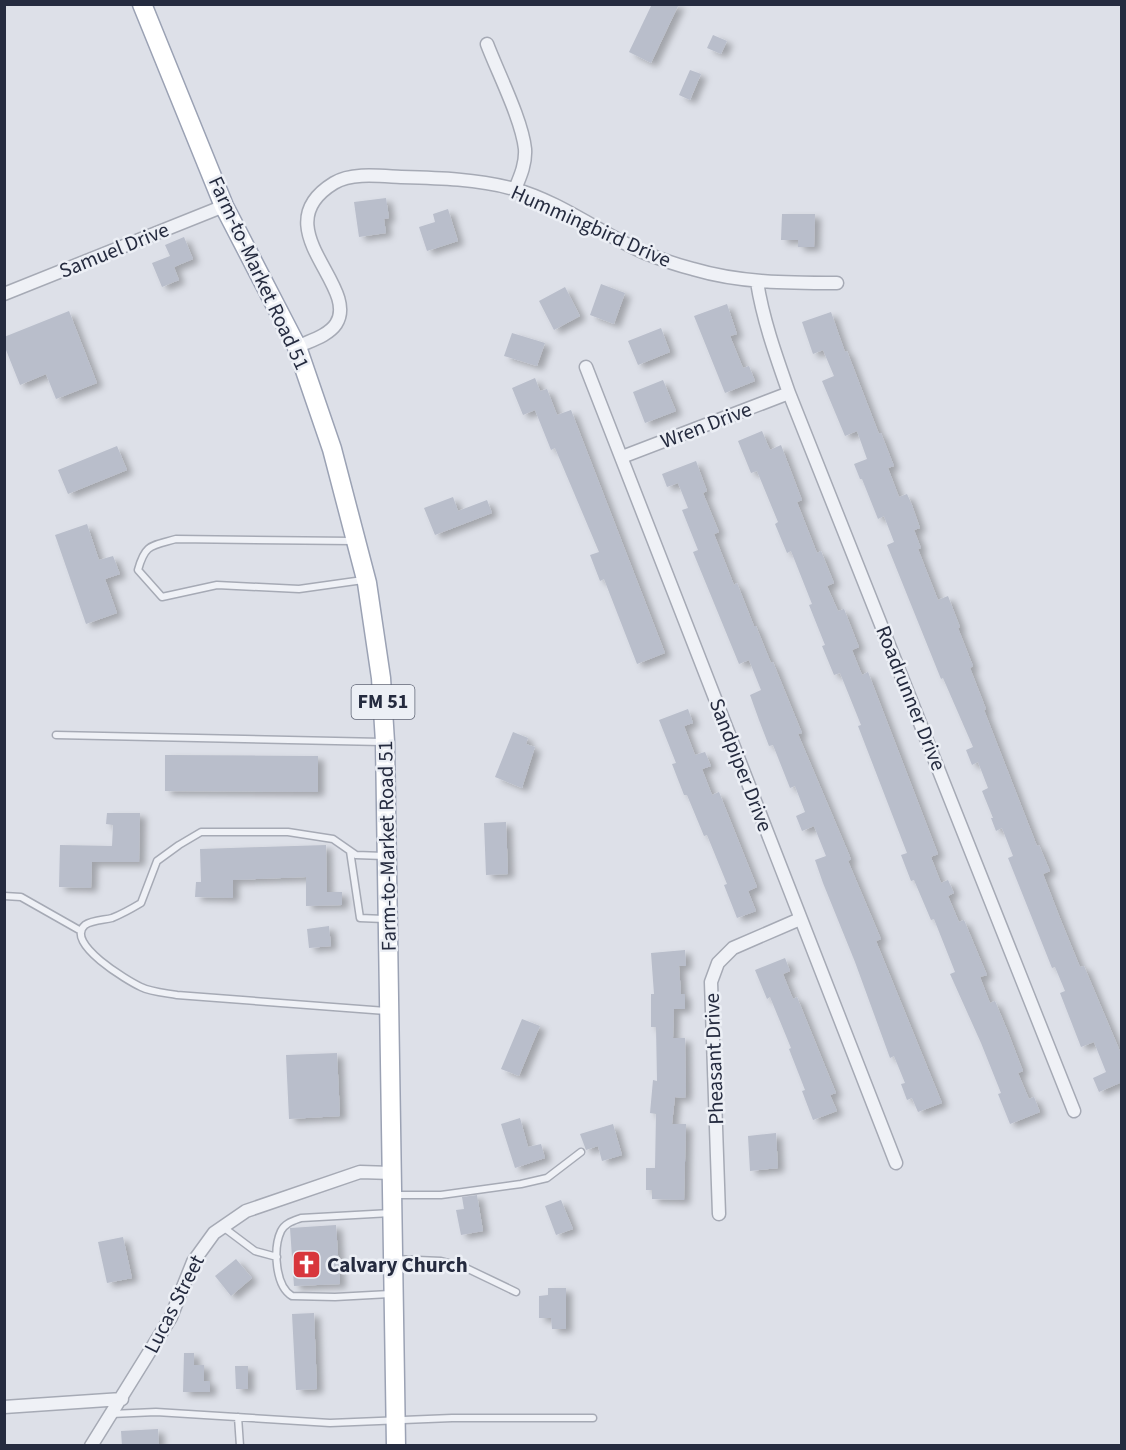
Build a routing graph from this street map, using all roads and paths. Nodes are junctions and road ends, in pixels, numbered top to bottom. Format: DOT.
graph roads {
  1 [pos="142,4"];
  2 [pos="487,44"];
  3 [pos="515,189"];
  4 [pos="224,206"];
  5 [pos="756,282"];
  6 [pos="837,283"];
  7 [pos="4,294"];
  8 [pos="297,347"];
  9 [pos="586,367"];
  10 [pos="789,393"];
  11 [pos="622,457"];
  12 [pos="356,542"];
  13 [pos="366,579"];
  14 [pos="56,735"];
  15 [pos="386,742"];
  16 [pos="350,851"];
  17 [pos="387,856"];
  18 [pos="4,896"];
  19 [pos="800,919"];
  20 [pos="388,920"];
  21 [pos="81,931"];
  22 [pos="390,1011"];
  23 [pos="1074,1111"];
  24 [pos="581,1152"];
  25 [pos="896,1163"];
  26 [pos="392,1173"];
  27 [pos="392,1204"];
  28 [pos="719,1214"];
  29 [pos="223,1227"];
  30 [pos="277,1257"];
  31 [pos="393,1259"];
  32 [pos="516,1292"];
  33 [pos="394,1294"];
  34 [pos="122,1399"];
  35 [pos="4,1407"];
  36 [pos="111,1414"];
  37 [pos="238,1417"];
  38 [pos="593,1418"];
  39 [pos="396,1421"];
  40 [pos="91,1446"];
  41 [pos="240,1446"];
  42 [pos="396,1446"];
  1 -- 4 [label="main road, Farm-to-Market Road 51 / FM 51"];
  2 -- 3 [label="street"];
  3 -- 5 [label="street, Hummingbird Drive"];
  3 -- 8 [label="street, Hummingbird Drive"];
  4 -- 7 [label="street, Samuel Drive"];
  4 -- 8 [label="main road, Farm-to-Market Road 51 / FM 51"];
  5 -- 6 [label="street, Hummingbird Drive"];
  5 -- 10 [label="street, Roadrunner Drive"];
  8 -- 12 [label="main road, Farm-to-Market Road 51 / FM 51"];
  9 -- 11 [label="street, Sandpiper Drive"];
  10 -- 11 [label="street, Wren Drive"];
  10 -- 23 [label="street, Roadrunner Drive"];
  11 -- 19 [label="street, Sandpiper Drive"];
  12 -- 13 [label="main road, Farm-to-Market Road 51 / FM 51"];
  12 -- 13 [label="lane"];
  13 -- 15 [label="main road, Farm-to-Market Road 51 / FM 51"];
  14 -- 15 [label="lane"];
  15 -- 17 [label="main road, Farm-to-Market Road 51 / FM 51"];
  16 -- 17 [label="lane"];
  16 -- 20 [label="lane"];
  16 -- 21 [label="lane"];
  17 -- 20 [label="main road, Farm-to-Market Road 51 / FM 51"];
  18 -- 21 [label="lane"];
  19 -- 25 [label="street, Sandpiper Drive"];
  19 -- 28 [label="street, Pheasant Drive"];
  20 -- 22 [label="main road, Farm-to-Market Road 51 / FM 51"];
  21 -- 22 [label="lane"];
  22 -- 26 [label="main road, Farm-to-Market Road 51 / FM 51"];
  24 -- 27 [label="lane"];
  26 -- 27 [label="main road, Farm-to-Market Road 51 / FM 51"];
  26 -- 29 [label="street, Lucas Street"];
  27 -- 30 [label="lane"];
  27 -- 31 [label="main road, Farm-to-Market Road 51 / FM 51"];
  29 -- 30 [label="lane"];
  29 -- 34 [label="street, Lucas Street"];
  30 -- 33 [label="lane"];
  31 -- 32 [label="lane"];
  31 -- 33 [label="main road, Farm-to-Market Road 51 / FM 51"];
  33 -- 39 [label="main road, Farm-to-Market Road 51 / FM 51"];
  34 -- 35 [label="street"];
  34 -- 36 [label="street, Lucas Street"];
  36 -- 37 [label="lane"];
  36 -- 40 [label="street, Lucas Street"];
  37 -- 39 [label="lane"];
  37 -- 41 [label="lane"];
  38 -- 39 [label="lane"];
  39 -- 42 [label="main road, Farm-to-Market Road 51 / FM 51"];
}
